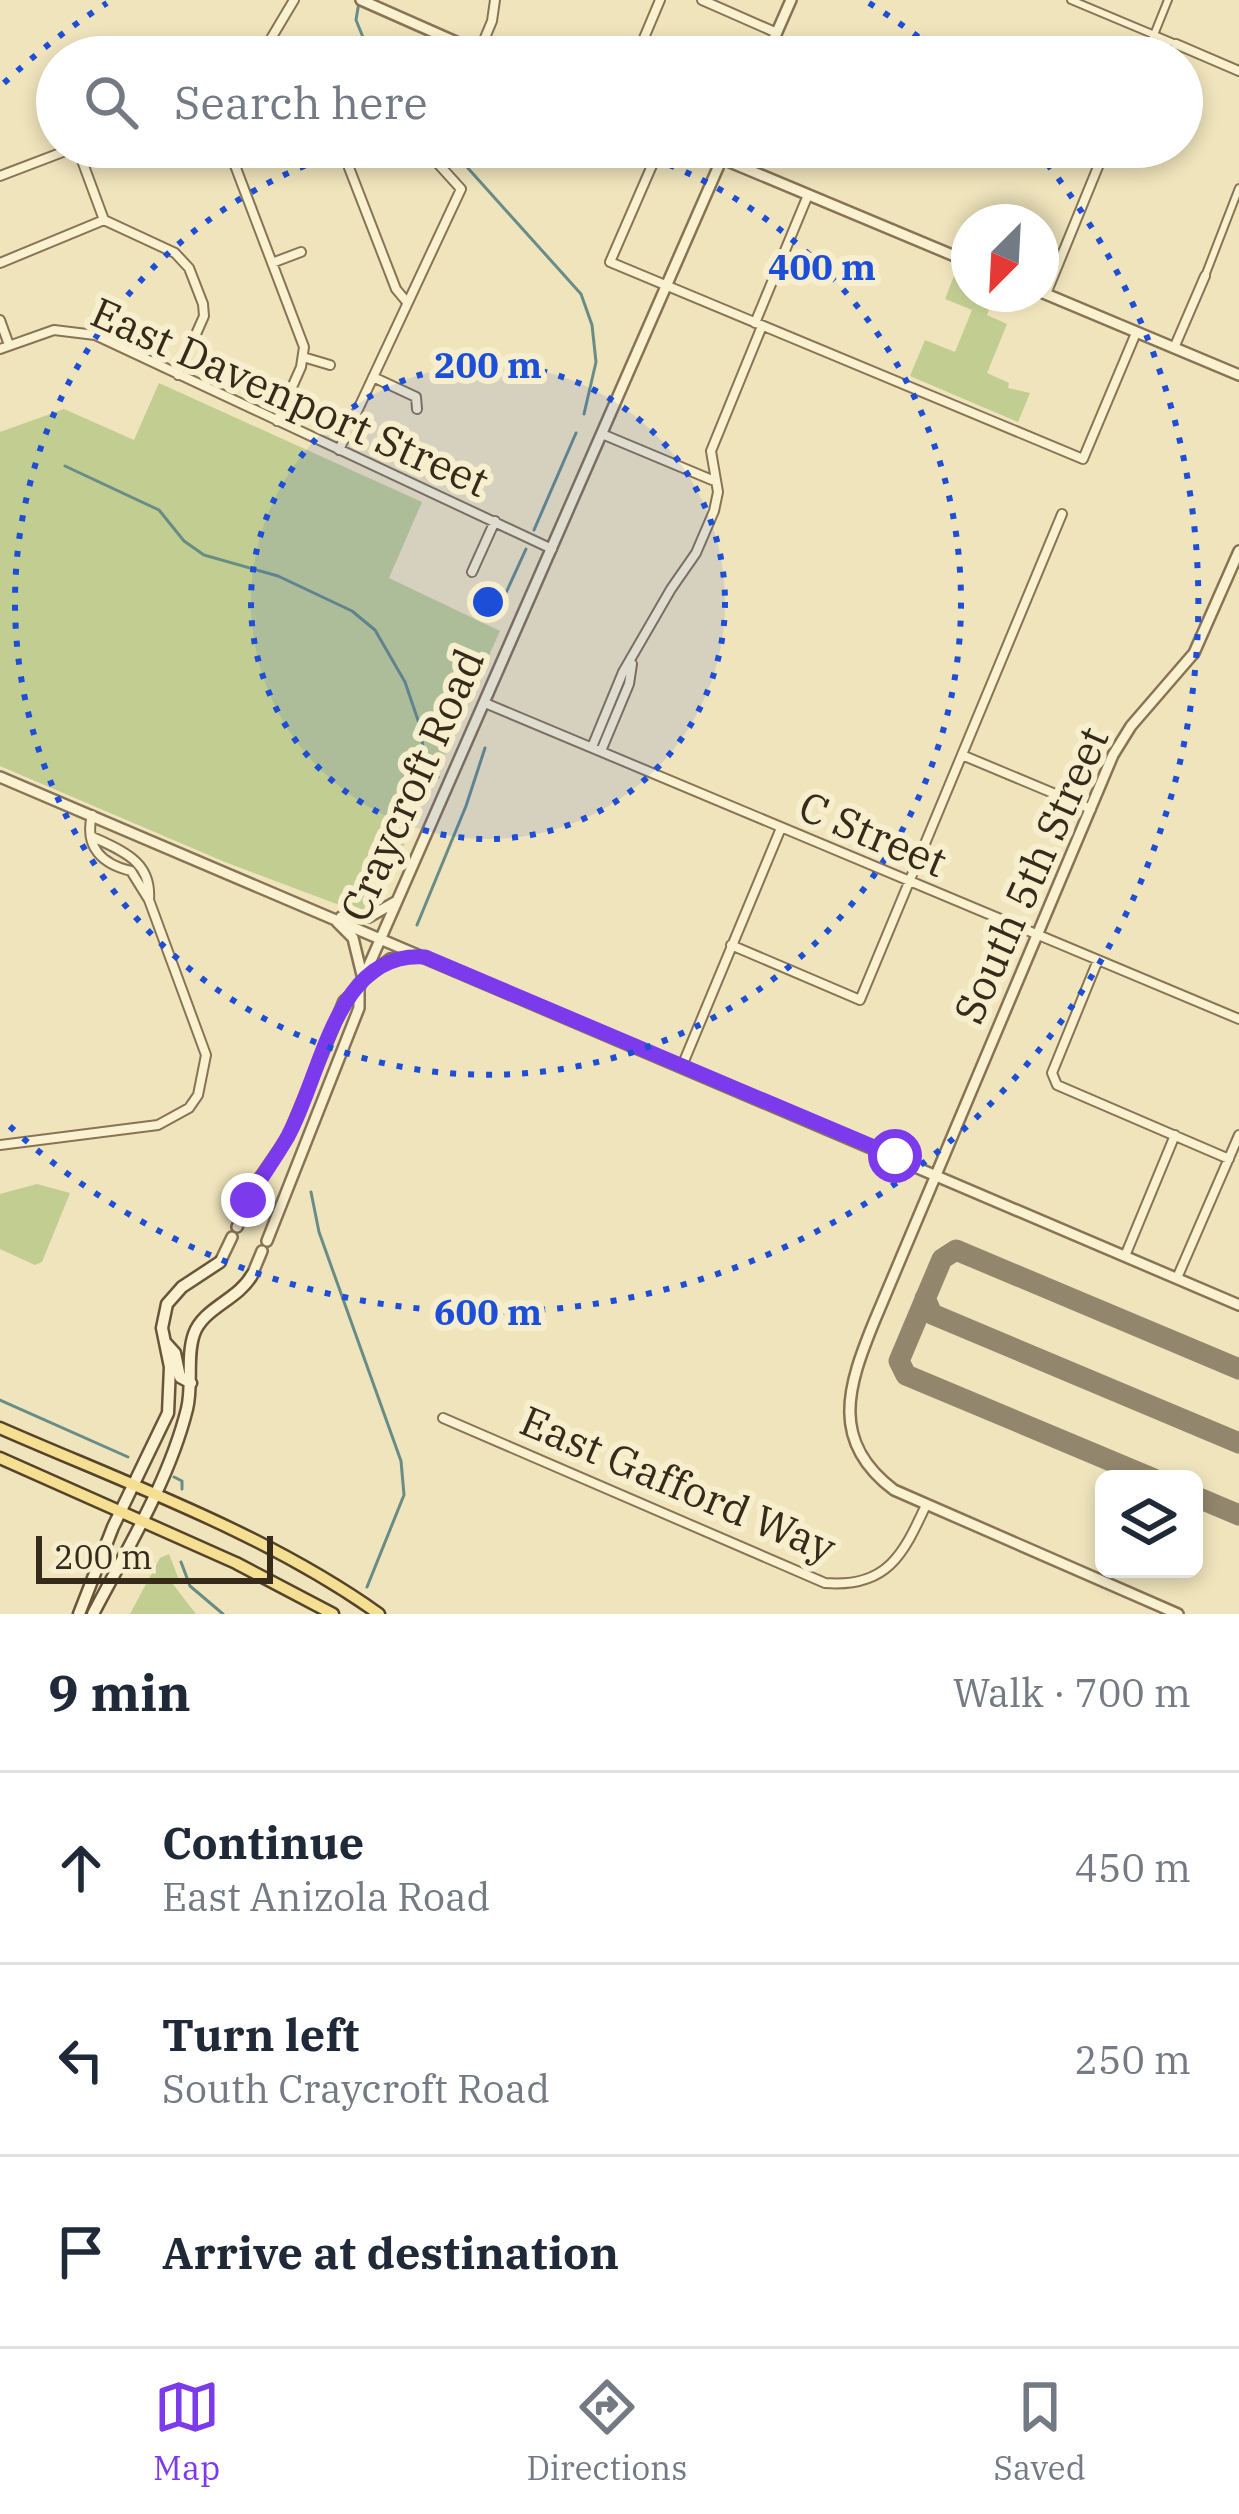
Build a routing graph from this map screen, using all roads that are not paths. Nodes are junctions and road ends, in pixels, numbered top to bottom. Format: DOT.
graph roads {
  1 [pos="294,0"];
  2 [pos="362,0"];
  3 [pos="495,0"];
  4 [pos="661,0"];
  5 [pos="702,0"];
  6 [pos="791,0"];
  7 [pos="1071,0"];
  8 [pos="1168,0"];
  9 [pos="777,33"];
  10 [pos="1154,35"];
  11 [pos="273,36"];
  12 [pos="443,36"];
  13 [pos="488,36"];
  14 [pos="645,36"];
  15 [pos="776,36"];
  16 [pos="1203,56"];
  17 [pos="1239,71"];
  18 [pos="36,162"];
  19 [pos="84,168"];
  20 [pos="235,168"];
  21 [pos="349,168"];
  22 [pos="442,168"];
  23 [pos="651,168"];
  24 [pos="717,168"];
  25 [pos="743,168"];
  26 [pos="1097,168"];
  27 [pos="0,176"];
  28 [pos="1239,188"];
  29 [pos="808,195"];
  30 [pos="104,220"];
  31 [pos="302,252"];
  32 [pos="951,255"];
  33 [pos="1059,258"];
  34 [pos="0,263"];
  35 [pos="272,263"];
  36 [pos="1205,276"];
  37 [pos="665,285"];
  38 [pos="1059,299"];
  39 [pos="406,301"];
  40 [pos="0,320"];
  41 [pos="759,324"];
  42 [pos="1136,332"];
  43 [pos="5,347"];
  44 [pos="1174,349"];
  45 [pos="303,357"];
  46 [pos="330,365"];
  47 [pos="178,375"];
  48 [pos="1239,375"];
  49 [pos="373,376"];
  50 [pos="417,409"];
  51 [pos="277,421"];
  52 [pos="602,434"];
  53 [pos="339,450"];
  54 [pos="713,481"];
  55 [pos="1062,514"];
  56 [pos="495,520"];
  57 [pos="552,549"];
  58 [pos="1239,551"];
  59 [pos="472,572"];
  60 [pos="485,703"];
  61 [pos="596,749"];
  62 [pos="962,755"];
  63 [pos="0,777"];
  64 [pos="1091,809"];
  65 [pos="92,815"];
  66 [pos="781,828"];
  67 [pos="91,836"];
  68 [pos="908,881"];
  69 [pos="149,900"];
  70 [pos="397,901"];
  71 [pos="333,917"];
  72 [pos="1037,934"];
  73 [pos="381,938"];
  74 [pos="730,945"];
  75 [pos="425,957"];
  76 [pos="1098,960"];
  77 [pos="360,984"];
  78 [pos="1239,1019"];
  79 [pos="682,1066"];
  80 [pos="1239,1135"];
  81 [pos="1175,1136"];
  82 [pos="0,1144"];
  83 [pos="1228,1159"];
  84 [pos="938,1174"];
  85 [pos="1125,1256"];
  86 [pos="220,1262"];
  87 [pos="252,1275"];
  88 [pos="1177,1279"];
  89 [pos="1239,1305"];
  90 [pos="163,1339"];
  91 [pos="190,1383"];
  92 [pos="443,1418"];
  93 [pos="0,1428"];
  94 [pos="0,1458"];
  95 [pos="134,1487"];
  96 [pos="153,1496"];
  97 [pos="926,1505"];
  98 [pos="121,1512"];
  99 [pos="141,1521"];
  100 [pos="79,1614"];
  101 [pos="93,1614"];
  102 [pos="333,1614"];
  103 [pos="379,1614"];
  104 [pos="1178,1614"];
  1 -- 11 [label="street"];
  2 -- 12 [label="street"];
  3 -- 13 [label="street"];
  4 -- 14 [label="street"];
  5 -- 9 [label="street"];
  6 -- 9 [label="street"];
  7 -- 10 [label="street"];
  8 -- 10 [label="street"];
  9 -- 15 [label="street"];
  16 -- 17 [label="street"];
  18 -- 27 [label="street"];
  19 -- 30 [label="street"];
  20 -- 35 [label="street"];
  21 -- 39 [label="street"];
  22 -- 39 [label="street"];
  23 -- 37 [label="street"];
  24 -- 37 [label="street, Craycroft Road"];
  25 -- 29 [label="street"];
  26 -- 33 [label="street"];
  28 -- 36 [label="street"];
  29 -- 32 [label="street"];
  29 -- 41 [label="street"];
  30 -- 34 [label="street"];
  30 -- 47 [label="street"];
  31 -- 35 [label="street"];
  35 -- 45 [label="street"];
  36 -- 44 [label="street"];
  37 -- 41 [label="street"];
  37 -- 52 [label="street, Craycroft Road"];
  38 -- 42 [label="street"];
  39 -- 49 [label="street"];
  40 -- 43 [label="street"];
  41 -- 42 [label="street"];
  41 -- 54 [label="street"];
  42 -- 44 [label="street"];
  43 -- 47 [label="street, East Davenport Street"];
  44 -- 48 [label="street"];
  45 -- 46 [label="street"];
  45 -- 51 [label="street"];
  47 -- 51 [label="street, East Davenport Street"];
  49 -- 50 [label="street"];
  49 -- 53 [label="street"];
  51 -- 53 [label="street, East Davenport Street"];
  52 -- 54 [label="street"];
  52 -- 57 [label="street, Craycroft Road"];
  53 -- 56 [label="street, East Davenport Street"];
  54 -- 61 [label="street"];
  55 -- 62 [label="street"];
  56 -- 57 [label="street, East Davenport Street"];
  56 -- 59 [label="street"];
  57 -- 60 [label="street, Craycroft Road"];
  58 -- 64 [label="street, South 5th Street"];
  60 -- 61 [label="street, C Street"];
  60 -- 70 [label="street, Craycroft Road"];
  61 -- 66 [label="street, C Street"];
  62 -- 64 [label="street"];
  62 -- 68 [label="street"];
  63 -- 65 [label="street"];
  64 -- 72 [label="street, South 5th Street"];
  65 -- 67 [label="street"];
  65 -- 71 [label="street"];
  66 -- 68 [label="street, C Street"];
  66 -- 74 [label="street"];
  67 -- 69 [label="street"];
  67 -- 69 [label="street"];
  68 -- 72 [label="street, C Street"];
  68 -- 74 [label="street"];
  69 -- 82 [label="street"];
  70 -- 71 [label="street"];
  70 -- 73 [label="street, Craycroft Road"];
  71 -- 73 [label="street"];
  71 -- 77 [label="street"];
  72 -- 76 [label="street, C Street"];
  72 -- 84 [label="street, South 5th Street"];
  73 -- 75 [label="street"];
  73 -- 77 [label="street, Craycroft Road"];
  74 -- 79 [label="street"];
  75 -- 77 [label="street"];
  75 -- 79 [label="street"];
  76 -- 78 [label="street, C Street"];
  76 -- 81 [label="street"];
  77 -- 86 [label="street"];
  77 -- 87 [label="street"];
  79 -- 84 [label="street"];
  80 -- 83 [label="street"];
  81 -- 83 [label="street"];
  81 -- 85 [label="street"];
  83 -- 88 [label="street"];
  84 -- 85 [label="street"];
  84 -- 97 [label="street, South 5th Street"];
  85 -- 88 [label="street"];
  86 -- 90 [label="main road"];
  87 -- 91 [label="main road"];
  88 -- 89 [label="street"];
  90 -- 91 [label="main road"];
  90 -- 95 [label="main road"];
  91 -- 96 [label="main road"];
  92 -- 97 [label="street, East Gafford Way"];
  93 -- 95 [label="main road"];
  94 -- 98 [label="main road"];
  95 -- 96 [label="main road"];
  95 -- 98 [label="main road"];
  96 -- 99 [label="main road"];
  96 -- 103 [label="main road"];
  97 -- 104 [label="street"];
  98 -- 99 [label="main road"];
  98 -- 100 [label="main road"];
  99 -- 101 [label="main road"];
  99 -- 102 [label="main road"];
}
